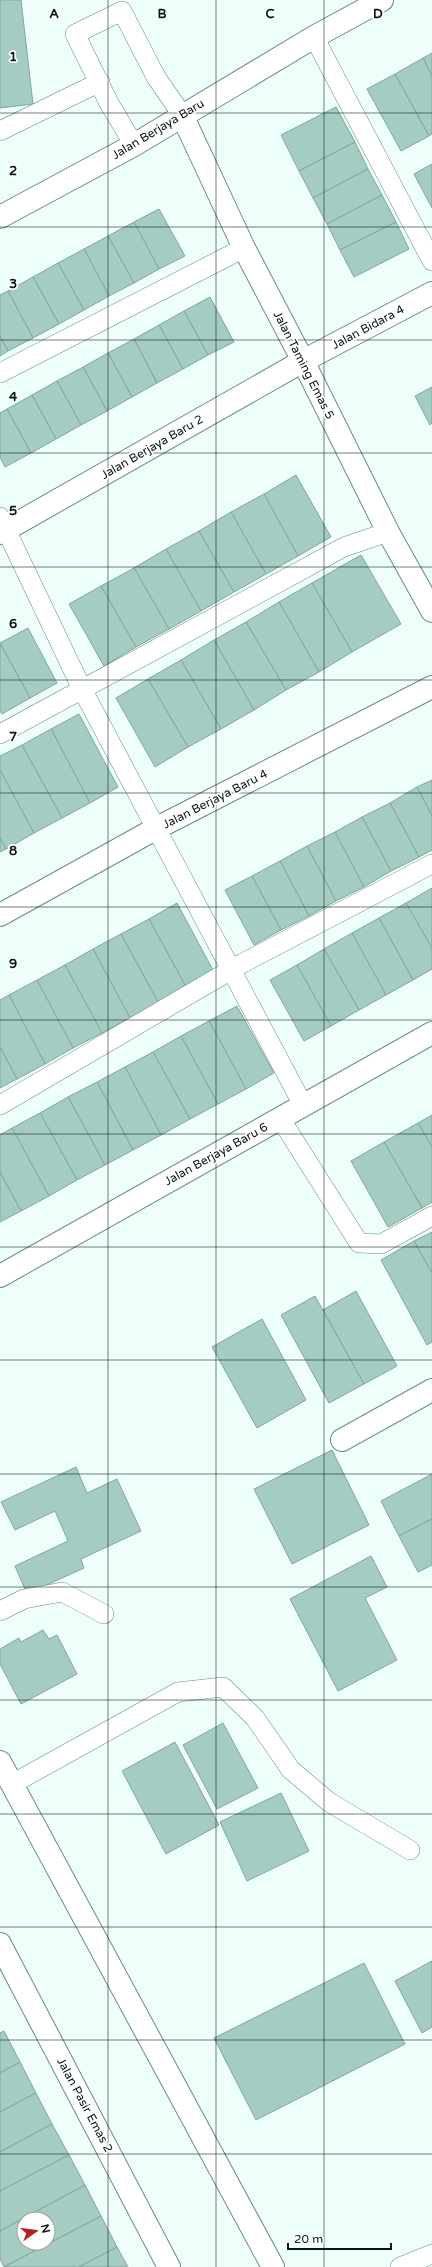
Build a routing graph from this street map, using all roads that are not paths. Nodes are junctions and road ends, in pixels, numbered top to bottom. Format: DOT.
graph roads {
  1 [pos="382,0"];
  2 [pos="314,38"];
  3 [pos="100,82"];
  4 [pos="182,115"];
  5 [pos="0,131"];
  6 [pos="134,145"];
  7 [pos="0,217"];
  8 [pos="244,248"];
  9 [pos="432,261"];
  10 [pos="432,293"];
  11 [pos="303,361"];
  12 [pos="0,373"];
  13 [pos="2,526"];
  14 [pos="388,532"];
  15 [pos="432,611"];
  16 [pos="432,687"];
  17 [pos="82,689"];
  18 [pos="0,734"];
  19 [pos="157,828"];
  20 [pos="432,864"];
  21 [pos="0,915"];
  22 [pos="232,970"];
  23 [pos="432,1033"];
  24 [pos="0,1105"];
  25 [pos="303,1105"];
  26 [pos="280,1118"];
  27 [pos="432,1216"];
  28 [pos="0,1276"];
  29 [pos="432,1390"];
  30 [pos="342,1440"];
  31 [pos="0,1611"];
  32 [pos="104,1614"];
  33 [pos="0,1762"];
  34 [pos="12,1784"];
  35 [pos="410,1850"];
  36 [pos="0,1944"];
  37 [pos="432,2254"];
  38 [pos="169,2267"];
  39 [pos="273,2267"];
  40 [pos="400,2267"];
  1 -- 2 [label="street, Jalan Berjaya Baru"];
  2 -- 4 [label="street, Jalan Berjaya Baru"];
  2 -- 9 [label="lane"];
  3 -- 4 [label="lane"];
  3 -- 5 [label="lane"];
  3 -- 6 [label="lane"];
  4 -- 6 [label="street, Jalan Berjaya Baru"];
  4 -- 8 [label="street, Jalan Taming Emas 5"];
  6 -- 7 [label="street, Jalan Berjaya Baru"];
  8 -- 11 [label="street, Jalan Taming Emas 5"];
  8 -- 12 [label="lane"];
  10 -- 11 [label="street, Jalan Bidara 4"];
  11 -- 13 [label="street, Jalan Berjaya Baru 2"];
  11 -- 14 [label="street, Jalan Taming Emas 5"];
  13 -- 17 [label="lane"];
  14 -- 15 [label="street, Jalan Taming Emas 5"];
  14 -- 17 [label="lane"];
  16 -- 19 [label="street, Jalan Berjaya Baru 4"];
  17 -- 18 [label="lane"];
  17 -- 19 [label="lane"];
  19 -- 21 [label="street, Jalan Berjaya Baru 4"];
  19 -- 22 [label="lane"];
  20 -- 22 [label="lane"];
  22 -- 24 [label="lane"];
  22 -- 25 [label="lane"];
  23 -- 25 [label="street, Jalan Berjaya Baru 6"];
  25 -- 26 [label="street, Jalan Berjaya Baru 6"];
  26 -- 27 [label="lane"];
  26 -- 28 [label="street, Jalan Berjaya Baru 6"];
  29 -- 30 [label="street"];
  31 -- 32 [label="lane"];
  33 -- 34 [label="street"];
  34 -- 35 [label="lane"];
  34 -- 39 [label="street"];
  36 -- 38 [label="street, Jalan Pasir Emas 2"];
  37 -- 40 [label="lane"];
}
